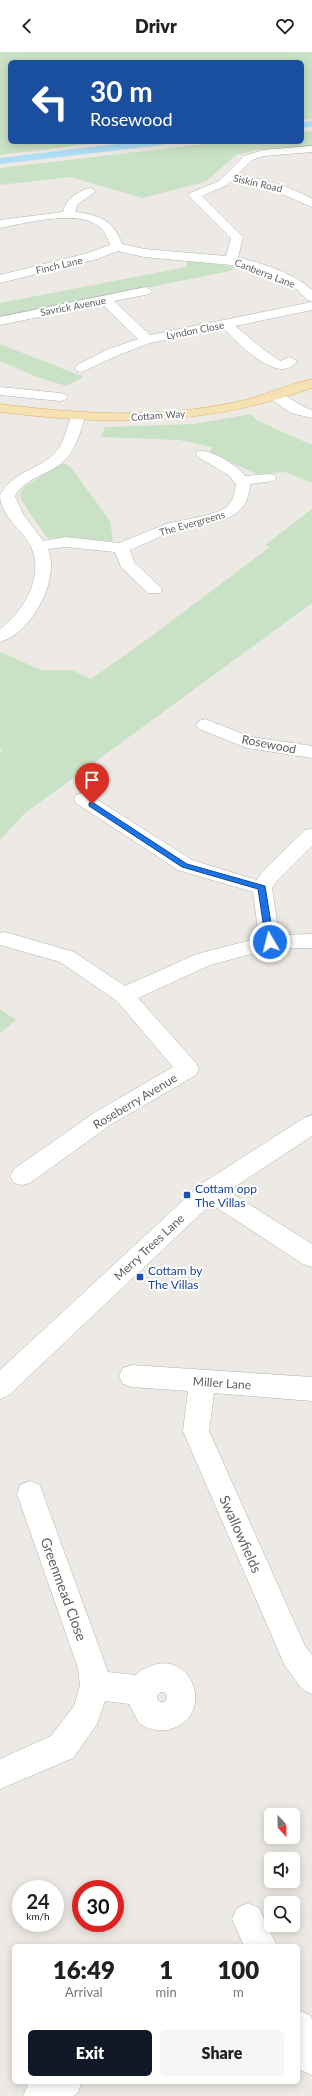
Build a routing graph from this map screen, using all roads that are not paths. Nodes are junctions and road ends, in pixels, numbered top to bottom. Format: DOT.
graph roads {
  1 [pos="312,149"];
  2 [pos="228,177"];
  3 [pos="90,191"];
  4 [pos="312,204"];
  5 [pos="69,214"];
  6 [pos="0,224"];
  7 [pos="117,247"];
  8 [pos="231,260"];
  9 [pos="0,279"];
  10 [pos="307,285"];
  11 [pos="146,291"];
  12 [pos="312,297"];
  13 [pos="105,300"];
  14 [pos="312,306"];
  15 [pos="0,321"];
  16 [pos="226,324"];
  17 [pos="147,340"];
  18 [pos="290,361"];
  19 [pos="82,368"];
  20 [pos="312,383"];
  21 [pos="0,391"];
  22 [pos="45,396"];
  23 [pos="276,396"];
  24 [pos="60,397"];
  25 [pos="0,408"];
  26 [pos="36,413"];
  27 [pos="312,414"];
  28 [pos="78,417"];
  29 [pos="203,454"];
  30 [pos="269,478"];
  31 [pos="241,481"];
  32 [pos="5,510"];
  33 [pos="39,546"];
  34 [pos="122,548"];
  35 [pos="154,590"];
  36 [pos="0,637"];
  37 [pos="205,725"];
  38 [pos="312,752"];
  39 [pos="83,799"];
  40 [pos="312,836"];
  41 [pos="262,888"];
  42 [pos="5,939"];
  43 [pos="312,941"];
  44 [pos="270,942"];
  45 [pos="124,996"];
  46 [pos="312,1124"];
  47 [pos="22,1176"];
  48 [pos="209,1191"];
  49 [pos="312,1257"];
  50 [pos="132,1376"];
  51 [pos="202,1382"];
  52 [pos="0,1387"];
  53 [pos="312,1389"];
  54 [pos="30,1494"];
  55 [pos="312,1679"];
  56 [pos="95,1685"];
  57 [pos="143,1692"];
  58 [pos="0,1774"];
  59 [pos="300,2031"];
  60 [pos="312,2058"];
  61 [pos="61,2084"];
  62 [pos="40,2096"];
  1 -- 2 [label="street"];
  2 -- 4 [label="street, Siskin Road"];
  2 -- 8 [label="street, Siskin Road"];
  3 -- 5 [label="street"];
  5 -- 6 [label="street"];
  5 -- 7 [label="street"];
  7 -- 8 [label="street, Canberra Lane"];
  7 -- 9 [label="street, Finch Lane"];
  8 -- 10 [label="street, Canberra Lane"];
  10 -- 12 [label="street, Canberra Lane"];
  11 -- 13 [label="street, Savrick Avenue"];
  13 -- 15 [label="street, Savrick Avenue"];
  13 -- 17 [label="street"];
  14 -- 16 [label="street, Lyndon Close"];
  16 -- 17 [label="street, Lyndon Close"];
  16 -- 18 [label="street"];
  17 -- 19 [label="street, Lyndon Close"];
  20 -- 23 [label="main road, Cottam Way"];
  21 -- 22 [label="street"];
  22 -- 24 [label="street"];
  22 -- 26 [label="street"];
  23 -- 27 [label="street"];
  23 -- 28 [label="main road, Cottam Way"];
  25 -- 26 [label="main road, Cottam Way"];
  26 -- 28 [label="main road, Cottam Way"];
  28 -- 32 [label="street"];
  29 -- 31 [label="street"];
  30 -- 31 [label="street"];
  31 -- 34 [label="street, The Evergreens"];
  32 -- 33 [label="street"];
  33 -- 34 [label="street, The Evergreens"];
  33 -- 36 [label="street"];
  34 -- 35 [label="street"];
  37 -- 38 [label="street, Rosewood"];
  39 -- 41 [label="street"];
  40 -- 41 [label="street"];
  41 -- 44 [label="street"];
  42 -- 45 [label="street, Roseberry Avenue"];
  43 -- 44 [label="street"];
  44 -- 45 [label="street"];
  45 -- 47 [label="street, Roseberry Avenue"];
  46 -- 48 [label="street, Merry Trees Lane"];
  48 -- 49 [label="street"];
  48 -- 52 [label="street, Merry Trees Lane"];
  50 -- 51 [label="street, Miller Lane"];
  51 -- 53 [label="street, Miller Lane"];
  51 -- 55 [label="street, Swallowfields"];
  54 -- 56 [label="street, Greenmead Close"];
  56 -- 57 [label="street"];
  56 -- 58 [label="street, Greenmead Close"];
  59 -- 60 [label="street"];
  61 -- 62 [label="street"];
}
